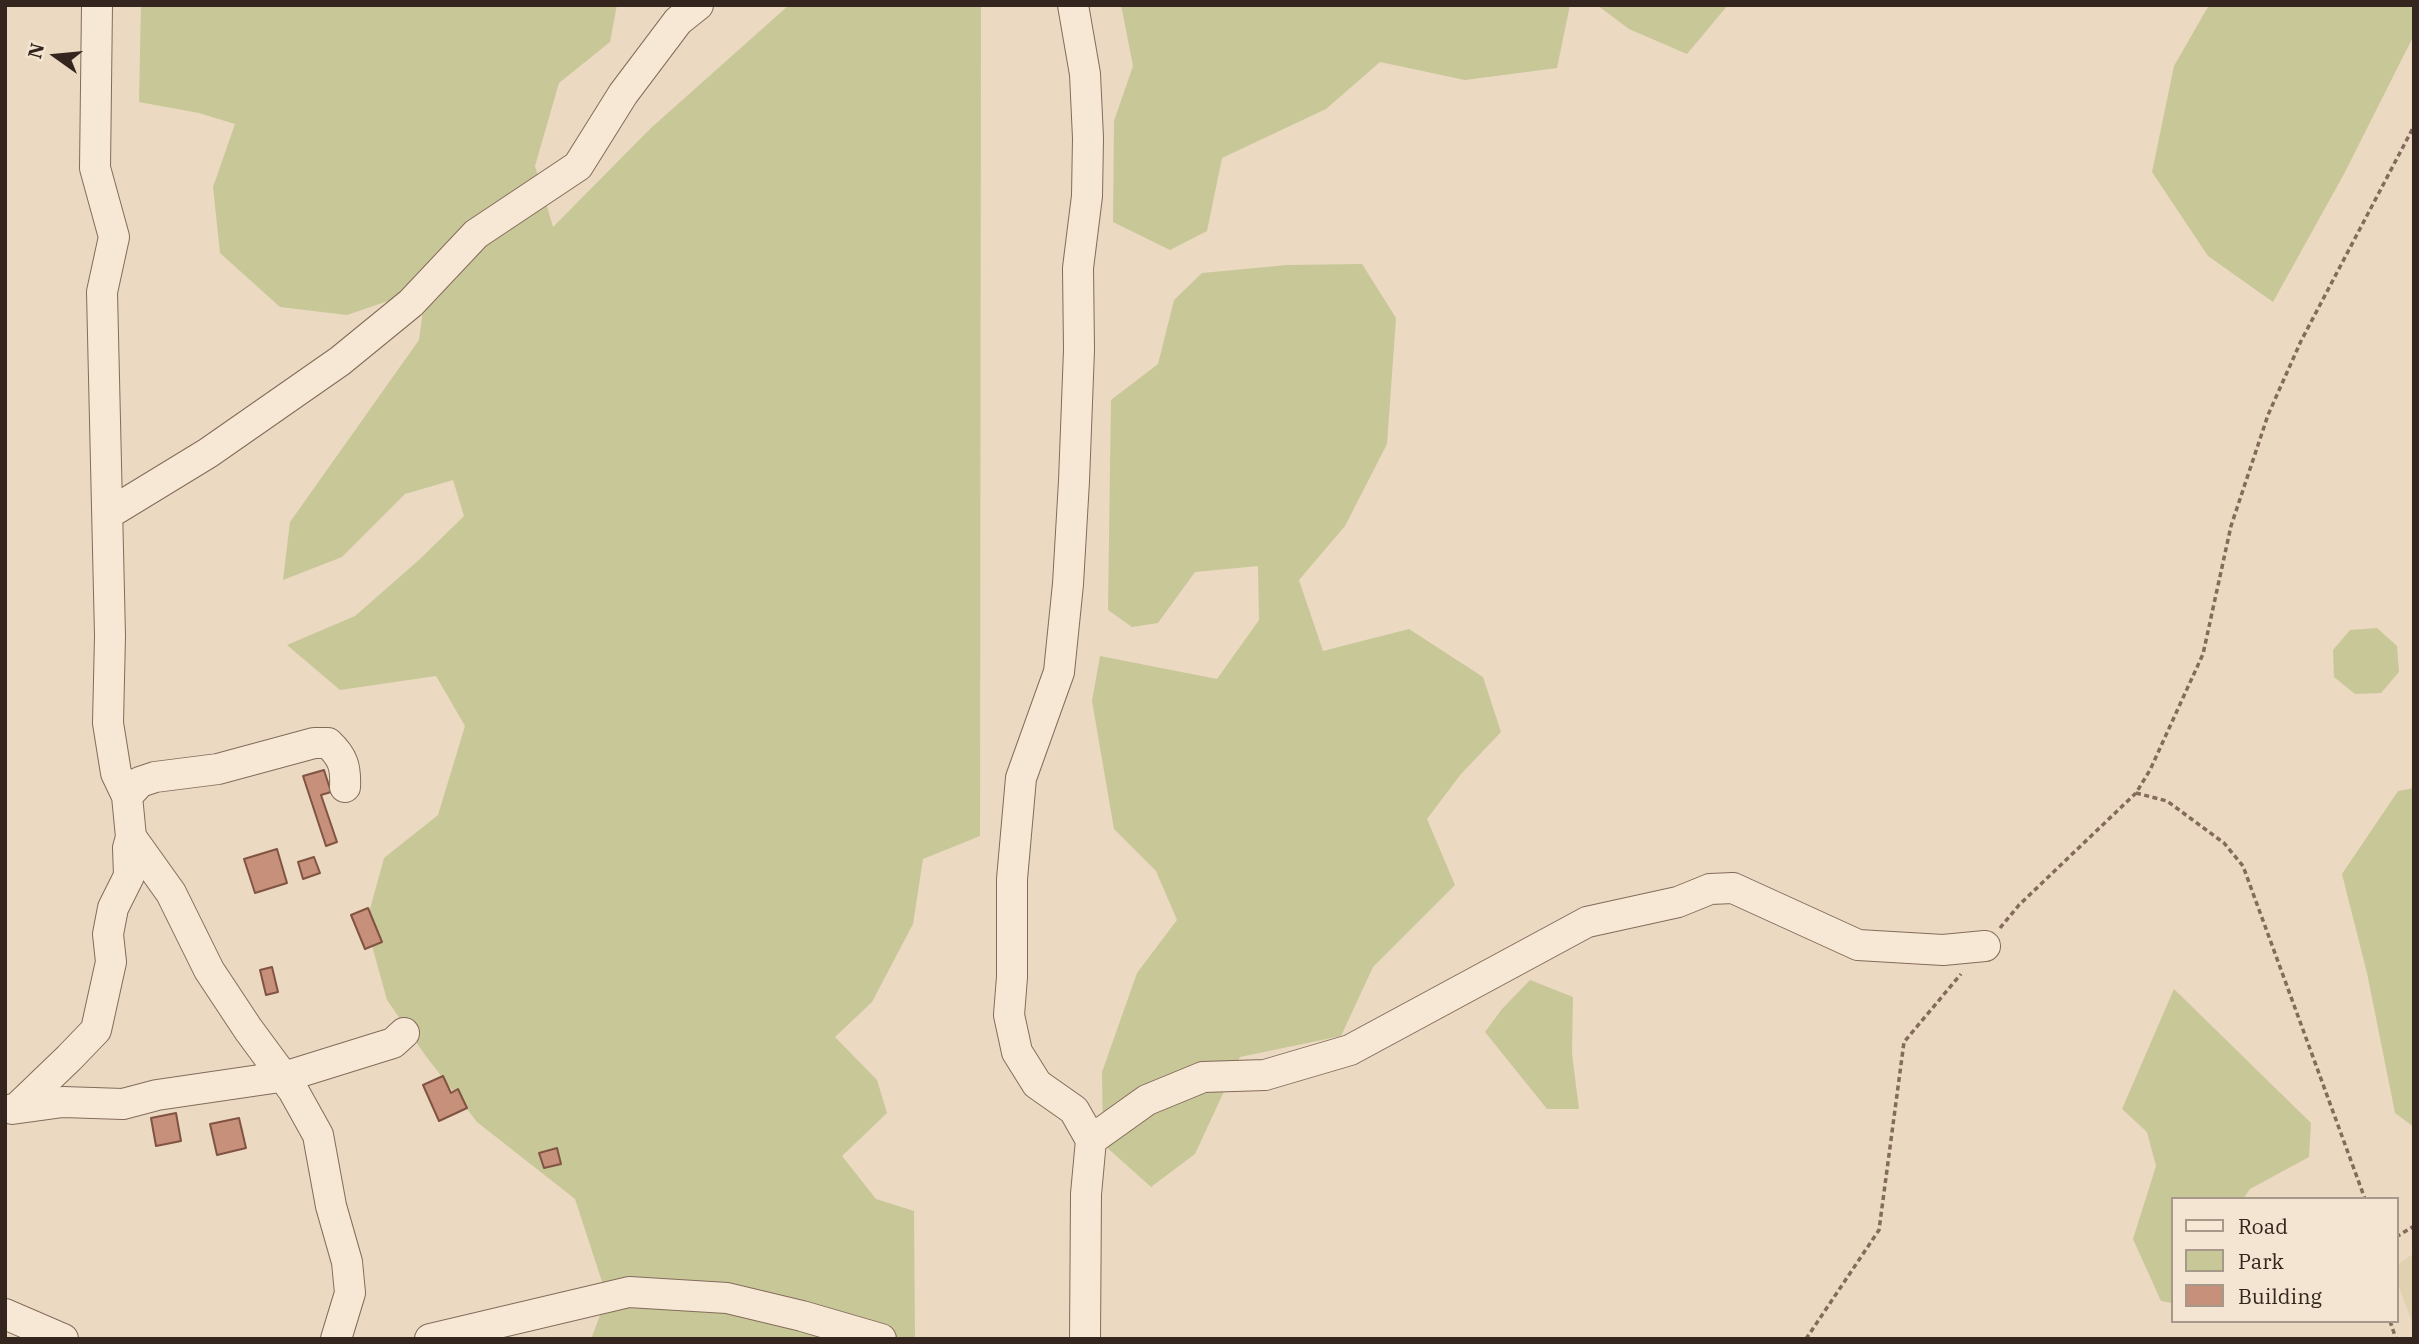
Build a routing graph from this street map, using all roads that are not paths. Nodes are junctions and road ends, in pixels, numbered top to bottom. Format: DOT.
graph roads {
  1 [pos="97,5"];
  2 [pos="698,5"];
  3 [pos="1073,5"];
  4 [pos="108,514"];
  5 [pos="345,788"];
  6 [pos="127,796"];
  7 [pos="131,837"];
  8 [pos="1985,946"];
  9 [pos="404,1033"];
  10 [pos="282,1076"];
  11 [pos="9,1110"];
  12 [pos="1091,1140"];
  13 [pos="5,1314"];
  14 [pos="63,1339"];
  15 [pos="336,1339"];
  16 [pos="430,1339"];
  17 [pos="881,1339"];
  18 [pos="1085,1339"];
  1 -- 4 [label="lane"];
  2 -- 4 [label="lane"];
  3 -- 12 [label="lane"];
  4 -- 6 [label="lane"];
  5 -- 6 [label="lane"];
  6 -- 7 [label="lane"];
  7 -- 10 [label="lane"];
  7 -- 11 [label="lane"];
  8 -- 12 [label="lane"];
  9 -- 10 [label="lane"];
  10 -- 11 [label="lane"];
  10 -- 15 [label="lane"];
  12 -- 18 [label="lane"];
  13 -- 14 [label="lane"];
  16 -- 17 [label="lane"];
}
